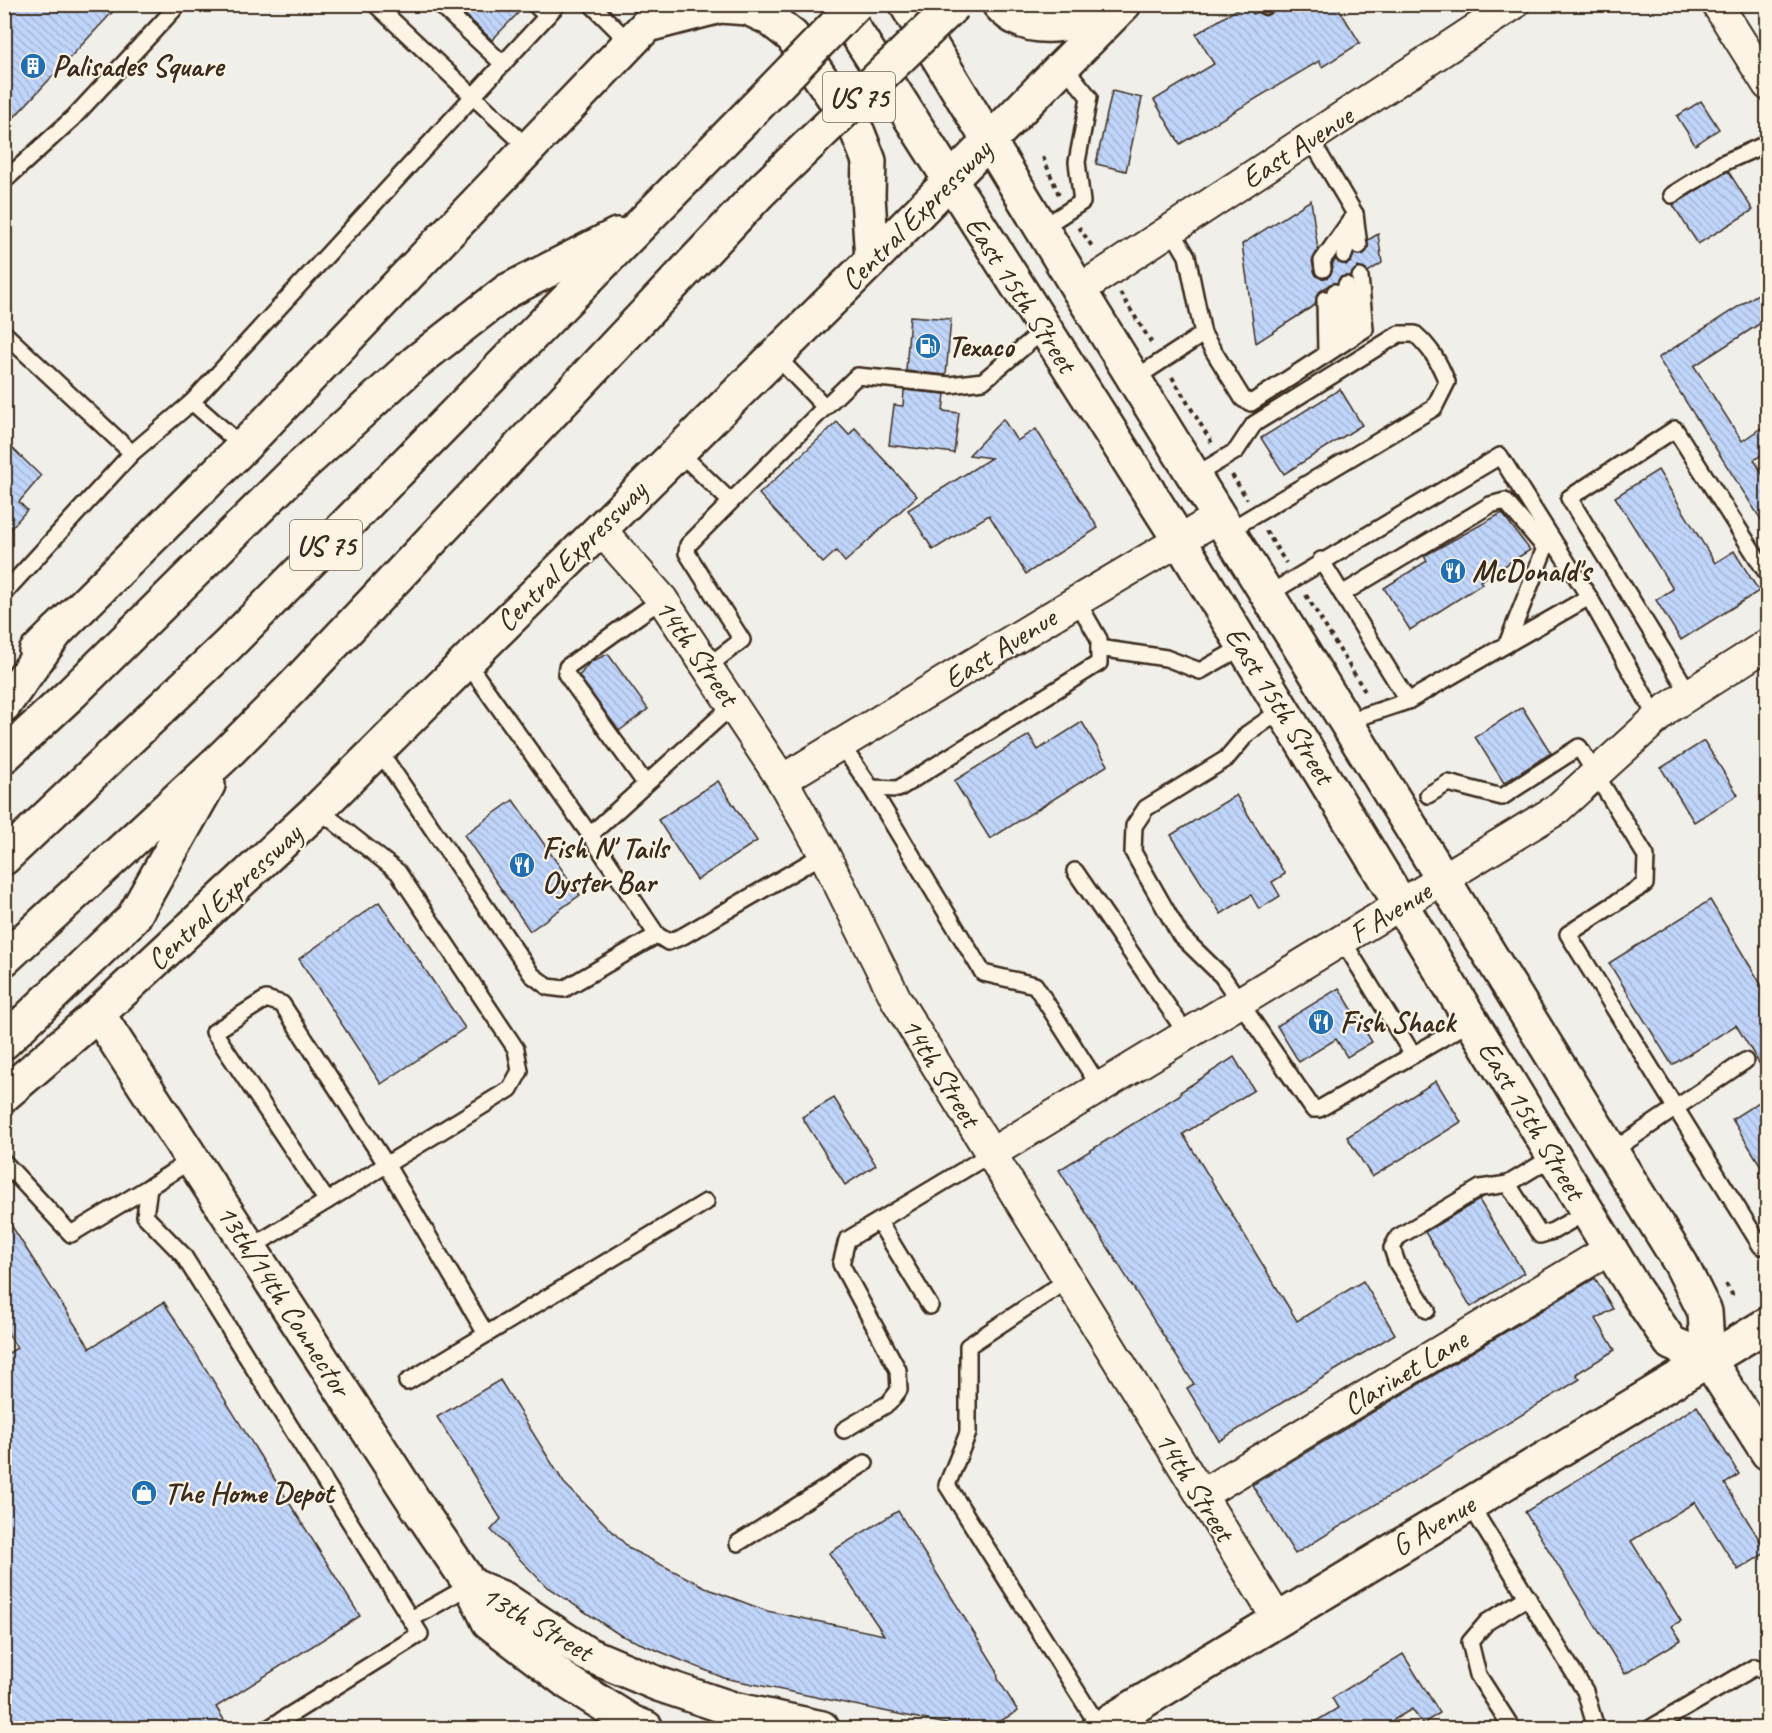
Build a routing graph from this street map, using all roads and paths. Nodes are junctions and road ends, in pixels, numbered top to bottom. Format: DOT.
graph roads {
  1 [pos="179,4"];
  2 [pos="375,4"];
  3 [pos="438,4"];
  4 [pos="534,4"];
  5 [pos="591,4"];
  6 [pos="838,4"];
  7 [pos="856,4"];
  8 [pos="906,4"];
  9 [pos="955,4"];
  10 [pos="999,4"];
  11 [pos="1514,4"];
  12 [pos="1717,4"];
  13 [pos="1121,7"];
  14 [pos="554,8"];
  15 [pos="648,24"];
  16 [pos="503,64"];
  17 [pos="1064,66"];
  18 [pos="1763,70"];
  19 [pos="473,96"];
  20 [pos="1310,138"];
  21 [pos="990,142"];
  22 [pos="1767,142"];
  23 [pos="528,148"];
  24 [pos="4,181"];
  25 [pos="949,182"];
  26 [pos="1672,195"];
  27 [pos="1355,214"];
  28 [pos="640,224"];
  29 [pos="1042,228"];
  30 [pos="1172,229"];
  31 [pos="1359,246"];
  32 [pos="872,260"];
  33 [pos="1360,277"];
  34 [pos="1079,290"];
  35 [pos="1044,330"];
  36 [pos="4,333"];
  37 [pos="1203,334"];
  38 [pos="1347,340"];
  39 [pos="1326,354"];
  40 [pos="775,356"];
  41 [pos="1134,379"];
  42 [pos="192,402"];
  43 [pos="825,407"];
  44 [pos="243,447"];
  45 [pos="677,450"];
  46 [pos="132,453"];
  47 [pos="1194,476"];
  48 [pos="730,501"];
  49 [pos="1224,524"];
  50 [pos="600,529"];
  51 [pos="1180,542"];
  52 [pos="1321,560"];
  53 [pos="1767,575"];
  54 [pos="4,593"];
  55 [pos="1342,594"];
  56 [pos="1267,595"];
  57 [pos="1589,597"];
  58 [pos="662,599"];
  59 [pos="1077,601"];
  60 [pos="57,631"];
  61 [pos="1507,644"];
  62 [pos="1767,644"];
  63 [pos="1244,646"];
  64 [pos="1099,648"];
  65 [pos="465,660"];
  66 [pos="708,666"];
  67 [pos="1265,681"];
  68 [pos="5,682"];
  69 [pos="1689,693"];
  70 [pos="1407,701"];
  71 [pos="734,704"];
  72 [pos="4,705"];
  73 [pos="1283,710"];
  74 [pos="1657,718"];
  75 [pos="1345,722"];
  76 [pos="842,746"];
  77 [pos="378,749"];
  78 [pos="4,756"];
  79 [pos="223,757"];
  80 [pos="1596,774"];
  81 [pos="782,780"];
  82 [pos="645,783"];
  83 [pos="871,788"];
  84 [pos="1428,795"];
  85 [pos="318,809"];
  86 [pos="590,835"];
  87 [pos="824,854"];
  88 [pos="4,858"];
  89 [pos="1075,871"];
  90 [pos="1442,880"];
  91 [pos="1402,905"];
  92 [pos="657,935"];
  93 [pos="1343,941"];
  94 [pos="4,959"];
  95 [pos="1239,1004"];
  96 [pos="98,1014"];
  97 [pos="1472,1021"];
  98 [pos="1188,1036"];
  99 [pos="4,1042"];
  100 [pos="1413,1055"];
  101 [pos="1745,1061"];
  102 [pos="1101,1089"];
  103 [pos="4,1095"];
  104 [pos="1675,1107"];
  105 [pos="1611,1152"];
  106 [pos="992,1153"];
  107 [pos="1554,1156"];
  108 [pos="194,1159"];
  109 [pos="4,1162"];
  110 [pos="386,1164"];
  111 [pos="1508,1184"];
  112 [pos="148,1187"];
  113 [pos="327,1201"];
  114 [pos="706,1202"];
  115 [pos="1588,1211"];
  116 [pos="879,1222"];
  117 [pos="1767,1242"];
  118 [pos="250,1248"];
  119 [pos="1610,1249"];
  120 [pos="1069,1279"];
  121 [pos="930,1306"];
  122 [pos="1427,1310"];
  123 [pos="1767,1324"];
  124 [pos="486,1334"];
  125 [pos="1708,1359"];
  126 [pos="407,1382"];
  127 [pos="844,1430"];
  128 [pos="1767,1453"];
  129 [pos="865,1463"];
  130 [pos="1201,1495"];
  131 [pos="1469,1503"];
  132 [pos="738,1543"];
  133 [pos="471,1585"];
  134 [pos="1528,1597"];
  135 [pos="411,1619"];
  136 [pos="1278,1620"];
  137 [pos="1767,1673"];
  138 [pos="1103,1727"];
  139 [pos="268,1728"];
  140 [pos="646,1728"];
  141 [pos="822,1728"];
  142 [pos="1512,1728"];
  143 [pos="1596,1728"];
  144 [pos="1651,1728"];
  1 -- 24 [label="lane"];
  2 -- 19 [label="lane"];
  3 -- 16 [label="lane"];
  4 -- 14 [label="lane"];
  5 -- 15 [label="lane"];
  6 -- 25 [label="main road, East 15th Street"];
  7 -- 28 [label="main road, US 75, bridge"];
  8 -- 21 [label="main road, East 15th Street"];
  9 -- 79 [label="main road, US 75, bridge"];
  10 -- 13 [label="main road"];
  11 -- 20 [label="street, East Avenue"];
  12 -- 18 [label="street"];
  13 -- 17 [label="main road, Central Expressway"];
  14 -- 16 [label="lane"];
  15 -- 23 [label="main road"];
  15 -- 32 [label="main road"];
  16 -- 19 [label="lane"];
  17 -- 21 [label="main road, Central Expressway"];
  17 -- 29 [label="lane"];
  19 -- 23 [label="lane"];
  19 -- 42 [label="lane"];
  20 -- 27 [label="lane"];
  20 -- 30 [label="street, East Avenue"];
  21 -- 25 [label="main road, Central Expressway"];
  21 -- 29 [label="main road, East 15th Street"];
  22 -- 26 [label="lane"];
  23 -- 44 [label="main road"];
  25 -- 32 [label="main road, Central Expressway"];
  25 -- 35 [label="main road, East 15th Street"];
  27 -- 27 [label="lane"];
  27 -- 31 [label="lane"];
  28 -- 78 [label="main road"];
  28 -- 88 [label="main road, US 75"];
  29 -- 34 [label="main road, East 15th Street"];
  30 -- 34 [label="street, East Avenue"];
  30 -- 37 [label="lane"];
  32 -- 40 [label="main road, Central Expressway"];
  33 -- 38 [label="lane"];
  34 -- 41 [label="main road, East 15th Street"];
  35 -- 43 [label="lane"];
  35 -- 51 [label="main road, East 15th Street"];
  36 -- 46 [label="lane"];
  37 -- 39 [label="lane"];
  37 -- 41 [label="lane"];
  38 -- 39 [label="lane"];
  38 -- 39 [label="lane"];
  40 -- 43 [label="lane"];
  40 -- 45 [label="main road, Central Expressway"];
  41 -- 47 [label="main road, East 15th Street"];
  42 -- 44 [label="lane"];
  42 -- 46 [label="lane"];
  43 -- 48 [label="lane"];
  44 -- 60 [label="main road"];
  45 -- 48 [label="lane"];
  45 -- 50 [label="main road, Central Expressway"];
  46 -- 54 [label="lane"];
  47 -- 49 [label="main road, East 15th Street"];
  47 -- 49 [label="lane"];
  48 -- 66 [label="lane"];
  49 -- 51 [label="street, East Avenue"];
  49 -- 56 [label="main road, East 15th Street"];
  50 -- 58 [label="street, 14th Street"];
  50 -- 65 [label="main road, Central Expressway"];
  51 -- 59 [label="street, East Avenue"];
  51 -- 63 [label="main road, East 15th Street"];
  52 -- 55 [label="lane"];
  52 -- 56 [label="lane"];
  52 -- 57 [label="lane"];
  53 -- 69 [label="lane"];
  55 -- 61 [label="lane"];
  55 -- 70 [label="lane"];
  56 -- 75 [label="main road, East 15th Street"];
  57 -- 61 [label="lane"];
  57 -- 74 [label="lane"];
  58 -- 66 [label="street, 14th Street"];
  58 -- 82 [label="lane"];
  59 -- 64 [label="lane"];
  59 -- 76 [label="street, East Avenue"];
  60 -- 68 [label="main road"];
  60 -- 72 [label="main road"];
  61 -- 70 [label="lane"];
  62 -- 69 [label="street, F Avenue"];
  63 -- 64 [label="lane"];
  63 -- 67 [label="main road, East 15th Street"];
  64 -- 83 [label="lane"];
  65 -- 77 [label="main road, Central Expressway"];
  65 -- 86 [label="lane"];
  66 -- 71 [label="street, 14th Street"];
  67 -- 73 [label="main road, East 15th Street"];
  67 -- 75 [label="main road"];
  69 -- 74 [label="street, F Avenue"];
  70 -- 75 [label="lane"];
  71 -- 81 [label="street, 14th Street"];
  71 -- 82 [label="lane"];
  73 -- 91 [label="main road, East 15th Street"];
  73 -- 95 [label="lane"];
  74 -- 80 [label="street, F Avenue"];
  75 -- 90 [label="main road, East 15th Street"];
  76 -- 81 [label="street, East Avenue"];
  76 -- 83 [label="lane"];
  77 -- 85 [label="main road, Central Expressway"];
  77 -- 92 [label="lane"];
  79 -- 94 [label="main road, US 75"];
  79 -- 99 [label="main road"];
  80 -- 84 [label="lane"];
  80 -- 90 [label="street, F Avenue"];
  80 -- 104 [label="lane"];
  81 -- 87 [label="street, 14th Street"];
  82 -- 86 [label="lane"];
  83 -- 102 [label="lane"];
  85 -- 96 [label="main road, Central Expressway"];
  85 -- 110 [label="lane"];
  86 -- 92 [label="lane"];
  87 -- 92 [label="lane"];
  87 -- 106 [label="street, 14th Street"];
  89 -- 98 [label="lane"];
  90 -- 91 [label="street, F Avenue"];
  90 -- 105 [label="main road, East 15th Street"];
  91 -- 93 [label="street, F Avenue"];
  91 -- 97 [label="main road, East 15th Street"];
  93 -- 95 [label="street, F Avenue"];
  93 -- 100 [label="lane"];
  95 -- 98 [label="street, F Avenue"];
  95 -- 100 [label="lane"];
  96 -- 103 [label="main road, Central Expressway"];
  96 -- 108 [label="main road, 13th/14th Connector"];
  97 -- 100 [label="lane"];
  97 -- 107 [label="main road, East 15th Street"];
  98 -- 102 [label="street, F Avenue"];
  101 -- 104 [label="lane"];
  102 -- 106 [label="street, F Avenue"];
  104 -- 105 [label="lane"];
  104 -- 117 [label="lane"];
  105 -- 125 [label="main road, East 15th Street"];
  106 -- 116 [label="lane"];
  106 -- 120 [label="street, 14th Street"];
  107 -- 111 [label="lane"];
  107 -- 115 [label="main road, East 15th Street"];
  108 -- 112 [label="lane"];
  108 -- 118 [label="main road, 13th/14th Connector"];
  109 -- 112 [label="lane"];
  110 -- 113 [label="lane"];
  110 -- 113 [label="lane"];
  110 -- 124 [label="lane"];
  111 -- 115 [label="lane"];
  111 -- 122 [label="lane"];
  112 -- 135 [label="lane"];
  113 -- 118 [label="lane"];
  114 -- 124 [label="lane"];
  115 -- 119 [label="main road, East 15th Street"];
  116 -- 121 [label="lane"];
  116 -- 127 [label="lane"];
  118 -- 133 [label="main road, 13th/14th Connector"];
  119 -- 125 [label="main road, East 15th Street"];
  119 -- 130 [label="street, Clarinet Lane"];
  120 -- 130 [label="street, 14th Street"];
  120 -- 138 [label="lane"];
  123 -- 125 [label="main road, G Avenue"];
  124 -- 126 [label="lane"];
  125 -- 128 [label="main road, East 15th Street"];
  125 -- 131 [label="main road, G Avenue"];
  129 -- 132 [label="lane"];
  130 -- 136 [label="street, 14th Street"];
  131 -- 134 [label="lane"];
  131 -- 136 [label="main road, G Avenue"];
  133 -- 135 [label="lane"];
  133 -- 140 [label="main road, 13th Street"];
  133 -- 141 [label="main road, 13th Street"];
  134 -- 142 [label="lane"];
  134 -- 143 [label="lane"];
  135 -- 139 [label="lane"];
  136 -- 138 [label="main road, G Avenue"];
  137 -- 144 [label="lane"];
}
